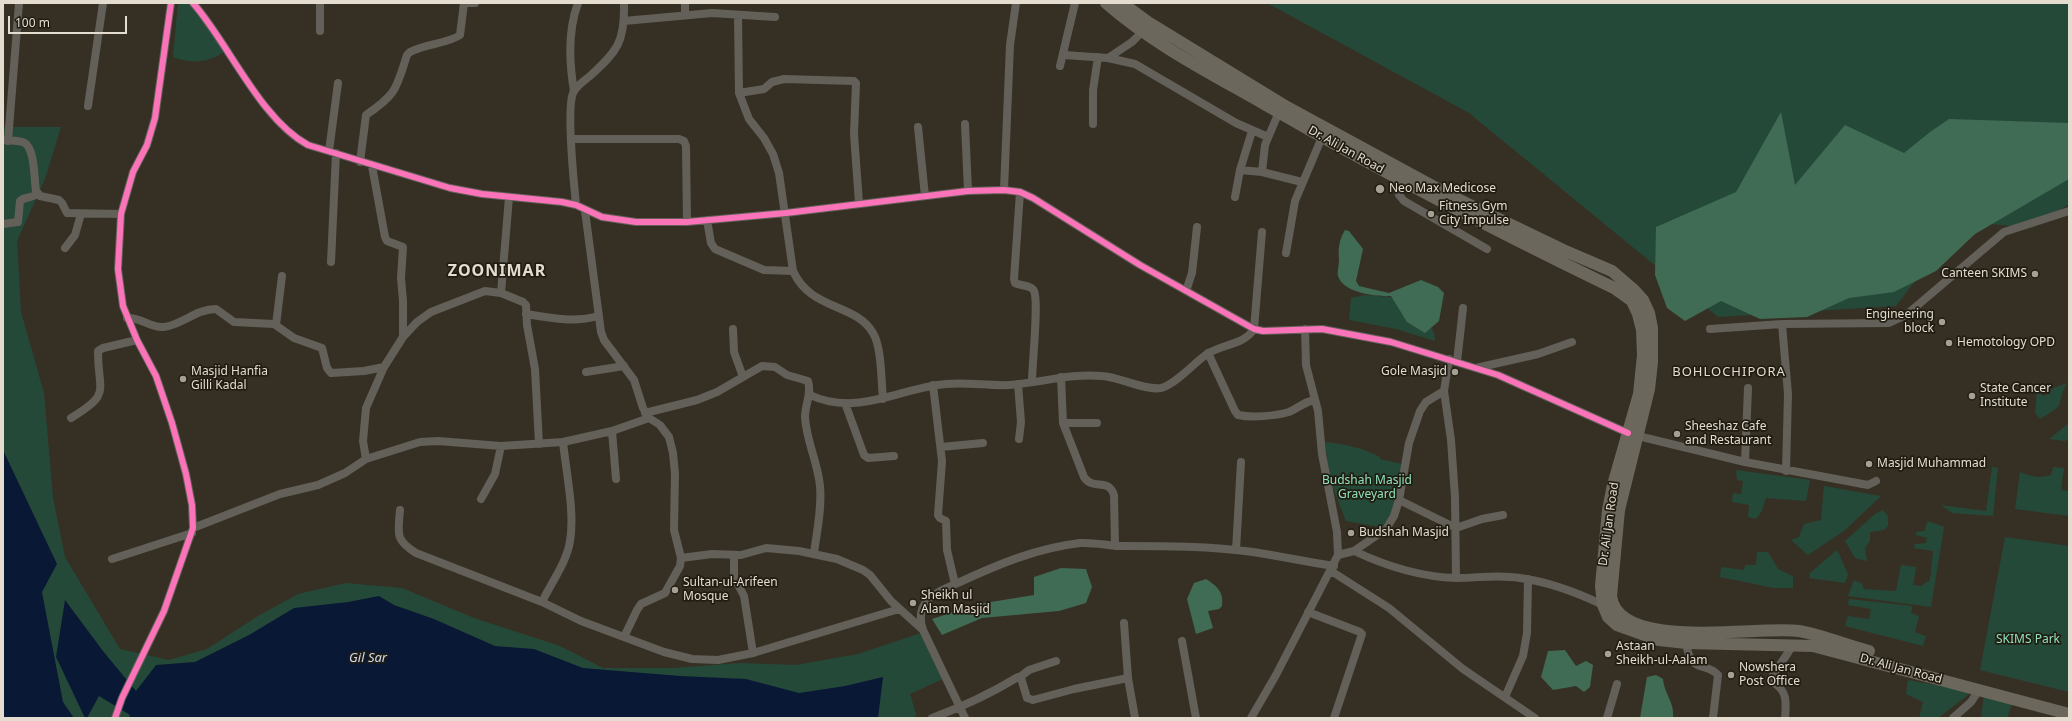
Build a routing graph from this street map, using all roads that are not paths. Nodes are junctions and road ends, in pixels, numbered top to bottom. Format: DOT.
graph roads {
  1 [pos="19,3"];
  2 [pos="103,3"];
  3 [pos="171,3"];
  4 [pos="193,3"];
  5 [pos="320,3"];
  6 [pos="465,3"];
  7 [pos="475,3"];
  8 [pos="578,3"];
  9 [pos="624,3"];
  10 [pos="685,3"];
  11 [pos="1016,3"];
  12 [pos="1075,3"];
  13 [pos="1106,3"];
  14 [pos="1122,3"];
  15 [pos="685,15"];
  16 [pos="738,15"];
  17 [pos="775,17"];
  18 [pos="624,21"];
  19 [pos="320,31"];
  20 [pos="1143,31"];
  21 [pos="1064,55"];
  22 [pos="1098,57"];
  23 [pos="1108,58"];
  24 [pos="1060,66"];
  25 [pos="338,83"];
  26 [pos="574,91"];
  27 [pos="739,93"];
  28 [pos="88,106"];
  29 [pos="1279,112"];
  30 [pos="965,124"];
  31 [pos="1094,124"];
  32 [pos="918,127"];
  33 [pos="1252,130"];
  34 [pos="1268,137"];
  35 [pos="1322,137"];
  36 [pos="571,139"];
  37 [pos="5,140"];
  38 [pos="332,152"];
  39 [pos="360,162"];
  40 [pos="372,166"];
  41 [pos="1240,170"];
  42 [pos="1262,172"];
  43 [pos="1396,178"];
  44 [pos="1302,182"];
  45 [pos="1004,190"];
  46 [pos="968,191"];
  47 [pos="1020,192"];
  48 [pos="38,193"];
  49 [pos="925,196"];
  50 [pos="509,197"];
  51 [pos="1234,197"];
  52 [pos="859,203"];
  53 [pos="576,205"];
  54 [pos="585,210"];
  55 [pos="2069,211"];
  56 [pos="786,213"];
  57 [pos="82,214"];
  58 [pos="122,214"];
  59 [pos="707,220"];
  60 [pos="687,222"];
  61 [pos="3,224"];
  62 [pos="1197,227"];
  63 [pos="1262,232"];
  64 [pos="65,248"];
  65 [pos="1487,249"];
  66 [pos="1286,253"];
  67 [pos="331,262"];
  68 [pos="793,271"];
  69 [pos="282,276"];
  70 [pos="1186,291"];
  71 [pos="501,293"];
  72 [pos="1463,308"];
  73 [pos="526,314"];
  74 [pos="598,316"];
  75 [pos="127,318"];
  76 [pos="1782,324"];
  77 [pos="276,325"];
  78 [pos="733,329"];
  79 [pos="1254,329"];
  80 [pos="1305,329"];
  81 [pos="1710,329"];
  82 [pos="403,337"];
  83 [pos="136,340"];
  84 [pos="1572,342"];
  85 [pos="1208,353"];
  86 [pos="1449,359"];
  87 [pos="1457,362"];
  88 [pos="624,366"];
  89 [pos="384,367"];
  90 [pos="1476,368"];
  91 [pos="586,372"];
  92 [pos="743,377"];
  93 [pos="1061,377"];
  94 [pos="1032,381"];
  95 [pos="1018,384"];
  96 [pos="933,386"];
  97 [pos="1748,388"];
  98 [pos="1444,391"];
  99 [pos="810,395"];
  100 [pos="883,399"];
  101 [pos="1314,400"];
  102 [pos="846,403"];
  103 [pos="647,416"];
  104 [pos="70,418"];
  105 [pos="1063,423"];
  106 [pos="1097,423"];
  107 [pos="612,431"];
  108 [pos="1633,435"];
  109 [pos="1020,439"];
  110 [pos="564,442"];
  111 [pos="983,443"];
  112 [pos="539,444"];
  113 [pos="501,446"];
  114 [pos="941,447"];
  115 [pos="894,456"];
  116 [pos="366,459"];
  117 [pos="1241,462"];
  118 [pos="1745,462"];
  119 [pos="1786,471"];
  120 [pos="616,479"];
  121 [pos="1876,481"];
  122 [pos="481,499"];
  123 [pos="1400,500"];
  124 [pos="400,510"];
  125 [pos="1503,515"];
  126 [pos="1456,528"];
  127 [pos="192,530"];
  128 [pos="1115,546"];
  129 [pos="1236,550"];
  130 [pos="1354,551"];
  131 [pos="814,553"];
  132 [pos="734,555"];
  133 [pos="1338,555"];
  134 [pos="681,558"];
  135 [pos="112,559"];
  136 [pos="1332,569"];
  137 [pos="1456,578"];
  138 [pos="1528,579"];
  139 [pos="954,584"];
  140 [pos="542,602"];
  141 [pos="1603,605"];
  142 [pos="899,610"];
  143 [pos="1308,612"];
  144 [pos="1124,623"];
  145 [pos="923,630"];
  146 [pos="624,637"];
  147 [pos="1182,641"];
  148 [pos="1813,641"];
  149 [pos="1686,643"];
  150 [pos="1793,645"];
  151 [pos="753,653"];
  152 [pos="1056,661"];
  153 [pos="1020,677"];
  154 [pos="1128,678"];
  155 [pos="1617,684"];
  156 [pos="1979,690"];
  157 [pos="1505,697"];
  158 [pos="2069,707"];
  159 [pos="960,708"];
  160 [pos="2069,714"];
  161 [pos="115,718"];
  162 [pos="932,718"];
  163 [pos="965,718"];
  164 [pos="1135,718"];
  165 [pos="1196,718"];
  166 [pos="1251,718"];
  167 [pos="1334,718"];
  168 [pos="1535,718"];
  169 [pos="1607,718"];
  170 [pos="1713,718"];
  171 [pos="1785,718"];
  172 [pos="1953,718"];
  1 -- 37 [label="street"];
  2 -- 28 [label="street"];
  3 -- 58 [label="street"];
  4 -- 38 [label="street"];
  5 -- 19 [label="street"];
  6 -- 7 [label="street"];
  6 -- 39 [label="street"];
  8 -- 26 [label="street"];
  9 -- 18 [label="street"];
  10 -- 15 [label="street"];
  11 -- 45 [label="street"];
  12 -- 21 [label="street"];
  13 -- 20 [label="main road, Dr. Ali Jan Road"];
  14 -- 108 [label="main road, Dr. Ali Jan Road"];
  15 -- 16 [label="street"];
  15 -- 18 [label="street"];
  16 -- 17 [label="street"];
  16 -- 27 [label="street"];
  18 -- 26 [label="street"];
  20 -- 23 [label="street"];
  20 -- 29 [label="main road, Dr. Ali Jan Road"];
  21 -- 22 [label="street"];
  21 -- 24 [label="street"];
  22 -- 23 [label="street"];
  22 -- 31 [label="street"];
  23 -- 33 [label="street"];
  25 -- 38 [label="street"];
  26 -- 36 [label="street"];
  27 -- 52 [label="street"];
  27 -- 56 [label="street"];
  29 -- 34 [label="street"];
  29 -- 35 [label="main road, Dr. Ali Jan Road"];
  30 -- 46 [label="street"];
  32 -- 49 [label="street"];
  33 -- 34 [label="street"];
  33 -- 41 [label="street"];
  34 -- 42 [label="street"];
  35 -- 43 [label="main road, Dr. Ali Jan Road"];
  35 -- 44 [label="street"];
  36 -- 53 [label="street"];
  36 -- 60 [label="street"];
  37 -- 48 [label="street"];
  38 -- 39 [label="street"];
  38 -- 67 [label="street"];
  39 -- 40 [label="street"];
  40 -- 50 [label="street"];
  40 -- 82 [label="street"];
  41 -- 42 [label="street"];
  41 -- 51 [label="street"];
  42 -- 44 [label="street"];
  43 -- 65 [label="street"];
  43 -- 108 [label="main road, Dr. Ali Jan Road"];
  44 -- 66 [label="street"];
  45 -- 46 [label="street"];
  45 -- 47 [label="street"];
  46 -- 49 [label="street"];
  47 -- 70 [label="street"];
  47 -- 94 [label="street"];
  48 -- 57 [label="street"];
  48 -- 61 [label="street"];
  49 -- 52 [label="street"];
  50 -- 53 [label="street"];
  50 -- 71 [label="street"];
  52 -- 56 [label="street"];
  53 -- 54 [label="street"];
  54 -- 60 [label="street"];
  54 -- 74 [label="street"];
  55 -- 76 [label="street"];
  56 -- 59 [label="street"];
  56 -- 68 [label="street"];
  57 -- 58 [label="street"];
  57 -- 64 [label="street"];
  58 -- 75 [label="street"];
  59 -- 60 [label="street"];
  59 -- 68 [label="street"];
  62 -- 70 [label="street"];
  63 -- 79 [label="street"];
  68 -- 100 [label="street"];
  69 -- 77 [label="street"];
  70 -- 79 [label="street"];
  71 -- 73 [label="street"];
  71 -- 82 [label="street"];
  72 -- 87 [label="street"];
  73 -- 74 [label="street"];
  73 -- 112 [label="street"];
  74 -- 88 [label="street"];
  75 -- 77 [label="street"];
  75 -- 83 [label="street"];
  76 -- 81 [label="street"];
  76 -- 119 [label="street"];
  77 -- 89 [label="street"];
  78 -- 92 [label="street"];
  79 -- 80 [label="street"];
  79 -- 85 [label="street"];
  80 -- 86 [label="street"];
  80 -- 101 [label="street"];
  82 -- 89 [label="street"];
  83 -- 104 [label="street"];
  83 -- 127 [label="street"];
  84 -- 90 [label="street"];
  85 -- 93 [label="street"];
  85 -- 101 [label="street"];
  86 -- 87 [label="street"];
  86 -- 98 [label="street"];
  87 -- 90 [label="street"];
  88 -- 91 [label="street"];
  88 -- 103 [label="street"];
  89 -- 116 [label="street"];
  90 -- 108 [label="street"];
  92 -- 99 [label="street"];
  92 -- 103 [label="street"];
  93 -- 94 [label="street"];
  93 -- 105 [label="street"];
  94 -- 95 [label="street"];
  95 -- 96 [label="street"];
  95 -- 109 [label="street"];
  96 -- 100 [label="street"];
  96 -- 114 [label="street"];
  97 -- 118 [label="street"];
  98 -- 123 [label="street"];
  98 -- 126 [label="street"];
  99 -- 102 [label="street"];
  99 -- 131 [label="street"];
  100 -- 102 [label="street"];
  101 -- 133 [label="street"];
  102 -- 115 [label="street"];
  103 -- 107 [label="street"];
  103 -- 134 [label="street"];
  105 -- 106 [label="street"];
  105 -- 128 [label="street"];
  107 -- 110 [label="street"];
  107 -- 120 [label="street"];
  108 -- 118 [label="street"];
  108 -- 141 [label="main road, Dr. Ali Jan Road"];
  108 -- 148 [label="main road, Dr. Ali Jan Road"];
  110 -- 112 [label="street"];
  110 -- 140 [label="street"];
  111 -- 114 [label="street"];
  112 -- 113 [label="street"];
  113 -- 116 [label="street"];
  113 -- 122 [label="street"];
  114 -- 139 [label="street"];
  116 -- 127 [label="street"];
  117 -- 129 [label="street"];
  118 -- 119 [label="street"];
  119 -- 121 [label="street"];
  123 -- 126 [label="street"];
  123 -- 130 [label="street"];
  124 -- 140 [label="street"];
  125 -- 126 [label="street"];
  126 -- 137 [label="street"];
  127 -- 135 [label="street"];
  127 -- 161 [label="street"];
  128 -- 129 [label="street"];
  128 -- 139 [label="street"];
  129 -- 136 [label="street"];
  130 -- 133 [label="street"];
  130 -- 137 [label="street"];
  131 -- 132 [label="street"];
  131 -- 142 [label="street"];
  132 -- 134 [label="street"];
  132 -- 151 [label="street"];
  133 -- 136 [label="street"];
  134 -- 146 [label="street"];
  136 -- 143 [label="street"];
  136 -- 157 [label="street"];
  137 -- 138 [label="street"];
  138 -- 141 [label="street"];
  138 -- 157 [label="street"];
  139 -- 145 [label="street"];
  140 -- 146 [label="street"];
  141 -- 149 [label="main road, Dr. Ali Jan Road"];
  142 -- 145 [label="street"];
  142 -- 151 [label="street"];
  143 -- 166 [label="street"];
  143 -- 167 [label="street"];
  144 -- 154 [label="street"];
  145 -- 159 [label="street"];
  146 -- 151 [label="street"];
  147 -- 165 [label="street"];
  148 -- 150 [label="main road, Dr. Ali Jan Road"];
  148 -- 156 [label="main road, Dr. Ali Jan Road"];
  148 -- 158 [label="main road, Dr. Ali Jan Road"];
  149 -- 150 [label="main road, Dr. Ali Jan Road"];
  149 -- 170 [label="street"];
  150 -- 171 [label="street"];
  152 -- 153 [label="street"];
  153 -- 154 [label="street"];
  153 -- 159 [label="street"];
  154 -- 164 [label="street"];
  155 -- 169 [label="street"];
  156 -- 160 [label="main road, Dr. Ali Jan Road"];
  156 -- 172 [label="street"];
  157 -- 168 [label="street"];
  159 -- 162 [label="street"];
  159 -- 163 [label="street"];
}
